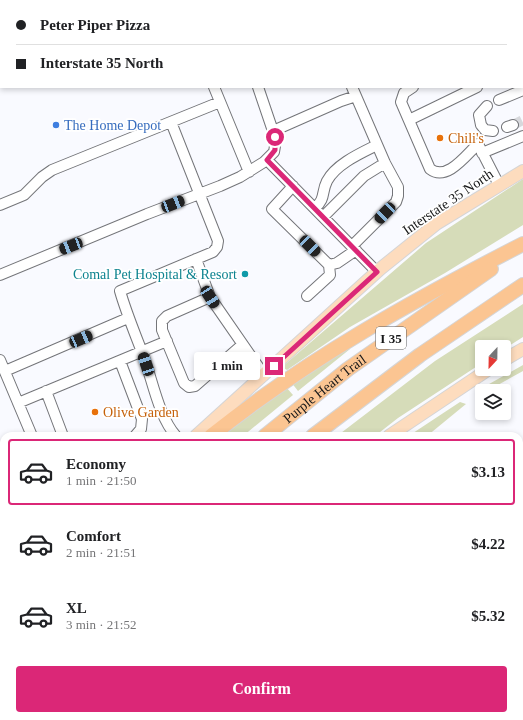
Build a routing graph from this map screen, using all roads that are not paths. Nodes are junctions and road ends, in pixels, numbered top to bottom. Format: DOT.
graph roads {
  1 [pos="214,88"];
  2 [pos="258,88"];
  3 [pos="411,88"];
  4 [pos="473,88"];
  5 [pos="523,90"];
  6 [pos="354,92"];
  7 [pos="456,92"];
  8 [pos="499,100"];
  9 [pos="220,102"];
  10 [pos="487,106"];
  11 [pos="409,120"];
  12 [pos="171,122"];
  13 [pos="273,131"];
  14 [pos="493,131"];
  15 [pos="523,136"];
  16 [pos="377,145"];
  17 [pos="482,153"];
  18 [pos="267,160"];
  19 [pos="385,163"];
  20 [pos="523,171"];
  21 [pos="249,172"];
  22 [pos="499,185"];
  23 [pos="293,186"];
  24 [pos="199,194"];
  25 [pos="0,205"];
  26 [pos="315,208"];
  27 [pos="323,217"];
  28 [pos="523,244"];
  29 [pos="354,248"];
  30 [pos="523,248"];
  31 [pos="196,259"];
  32 [pos="329,265"];
  33 [pos="377,272"];
  34 [pos="0,275"];
  35 [pos="523,285"];
  36 [pos="307,296"];
  37 [pos="210,297"];
  38 [pos="128,318"];
  39 [pos="167,341"];
  40 [pos="242,345"];
  41 [pos="523,349"];
  42 [pos="142,351"];
  43 [pos="511,356"];
  44 [pos="0,360"];
  45 [pos="120,361"];
  46 [pos="5,371"];
  47 [pos="264,375"];
  48 [pos="479,376"];
  49 [pos="46,391"];
  50 [pos="18,403"];
  51 [pos="30,432"];
  52 [pos="61,432"];
  53 [pos="139,432"];
  54 [pos="174,432"];
  55 [pos="200,432"];
  56 [pos="216,432"];
  57 [pos="270,432"];
  58 [pos="318,432"];
  59 [pos="395,432"];
  1 -- 9 [label="street"];
  2 -- 13 [label="street"];
  3 -- 11 [label="street"];
  4 -- 7 [label="street"];
  5 -- 8 [label="street"];
  6 -- 13 [label="street"];
  6 -- 16 [label="street"];
  7 -- 11 [label="street"];
  9 -- 12 [label="street"];
  9 -- 21 [label="street"];
  10 -- 14 [label="street"];
  11 -- 17 [label="street"];
  12 -- 24 [label="street"];
  12 -- 25 [label="street"];
  13 -- 18 [label="street"];
  15 -- 17 [label="street"];
  16 -- 19 [label="street"];
  16 -- 26 [label="street"];
  17 -- 22 [label="street"];
  18 -- 21 [label="street"];
  18 -- 23 [label="street"];
  19 -- 27 [label="street"];
  19 -- 29 [label="street"];
  20 -- 22 [label="main road, Interstate 35 North"];
  21 -- 24 [label="street"];
  22 -- 33 [label="main road, Interstate 35 North"];
  23 -- 26 [label="street"];
  23 -- 32 [label="street"];
  24 -- 31 [label="street"];
  24 -- 34 [label="street"];
  26 -- 27 [label="street"];
  27 -- 29 [label="street"];
  28 -- 56 [label="highway"];
  29 -- 32 [label="street"];
  29 -- 33 [label="street"];
  30 -- 57 [label="highway, Purple Heart Trail / I 35"];
  31 -- 37 [label="street"];
  31 -- 38 [label="street"];
  32 -- 36 [label="street"];
  33 -- 47 [label="main road, Interstate 35 North"];
  35 -- 58 [label="highway, I 35"];
  37 -- 39 [label="street"];
  37 -- 40 [label="street"];
  38 -- 42 [label="street"];
  38 -- 46 [label="street"];
  39 -- 40 [label="street"];
  39 -- 42 [label="street"];
  40 -- 47 [label="street"];
  41 -- 43 [label="main road"];
  42 -- 45 [label="street"];
  42 -- 54 [label="street"];
  44 -- 46 [label="street"];
  45 -- 49 [label="street"];
  45 -- 53 [label="street"];
  46 -- 50 [label="street"];
  47 -- 55 [label="main road, Interstate 35 North"];
  48 -- 59 [label="main road"];
  49 -- 50 [label="street"];
  49 -- 52 [label="street"];
  50 -- 51 [label="street"];
}
